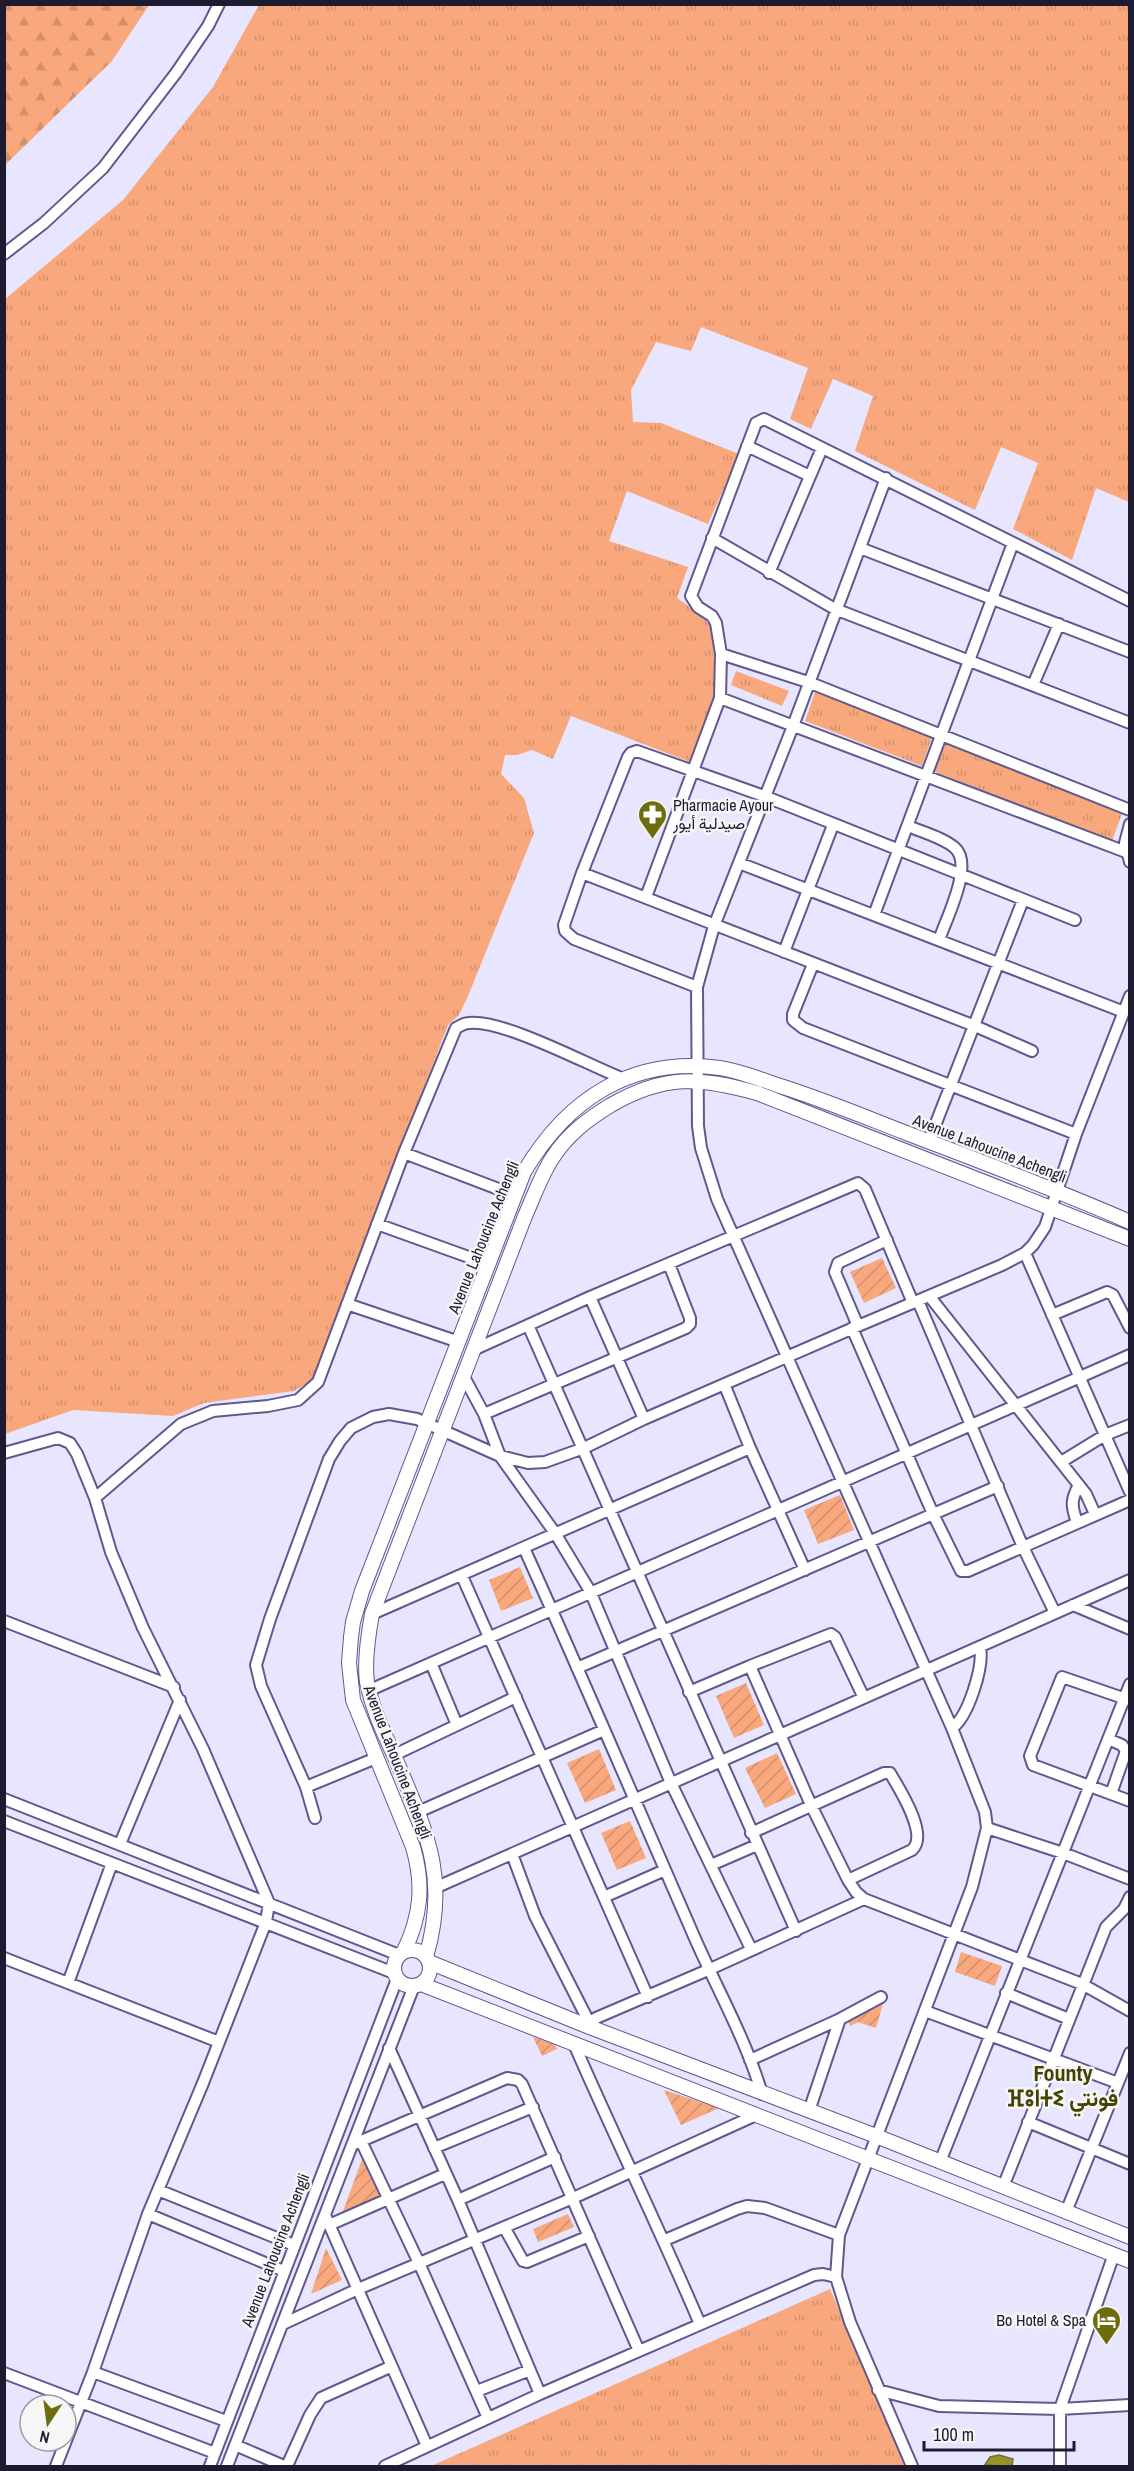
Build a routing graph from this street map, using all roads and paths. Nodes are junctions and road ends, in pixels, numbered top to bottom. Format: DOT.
graph roads {
  1 [pos="219,4"];
  2 [pos="4,254"];
  3 [pos="747,446"];
  4 [pos="822,448"];
  5 [pos="810,476"];
  6 [pos="886,478"];
  7 [pos="712,538"];
  8 [pos="1013,543"];
  9 [pos="860,548"];
  10 [pos="769,573"];
  11 [pos="993,598"];
  12 [pos="1130,601"];
  13 [pos="835,609"];
  14 [pos="1059,624"];
  15 [pos="1130,652"];
  16 [pos="721,654"];
  17 [pos="970,661"];
  18 [pos="808,682"];
  19 [pos="1033,685"];
  20 [pos="720,698"];
  21 [pos="1130,723"];
  22 [pos="793,726"];
  23 [pos="942,735"];
  24 [pos="694,771"];
  25 [pos="927,776"];
  26 [pos="764,796"];
  27 [pos="1130,810"];
  28 [pos="1130,824"];
  29 [pos="833,825"];
  30 [pos="908,826"];
  31 [pos="900,850"];
  32 [pos="1128,857"];
  33 [pos="740,863"];
  34 [pos="582,873"];
  35 [pos="963,875"];
  36 [pos="809,890"];
  37 [pos="646,897"];
  38 [pos="1023,900"];
  39 [pos="874,915"];
  40 [pos="1075,920"];
  41 [pos="714,926"];
  42 [pos="939,940"];
  43 [pos="784,952"];
  44 [pos="997,963"];
  45 [pos="813,964"];
  46 [pos="697,987"];
  47 [pos="1130,996"];
  48 [pos="1124,1012"];
  49 [pos="975,1026"];
  50 [pos="1032,1051"];
  51 [pos="696,1067"];
  52 [pos="624,1079"];
  53 [pos="696,1081"];
  54 [pos="950,1084"];
  55 [pos="1076,1134"];
  56 [pos="929,1141"];
  57 [pos="404,1153"];
  58 [pos="1056,1191"];
  59 [pos="514,1195"];
  60 [pos="1050,1206"];
  61 [pos="1130,1222"];
  62 [pos="377,1224"];
  63 [pos="734,1236"];
  64 [pos="1130,1239"];
  65 [pos="887,1240"];
  66 [pos="1025,1253"];
  67 [pos="488,1264"];
  68 [pos="669,1264"];
  69 [pos="590,1297"];
  70 [pos="930,1297"];
  71 [pos="915,1302"];
  72 [pos="347,1304"];
  73 [pos="1052,1315"];
  74 [pos="528,1325"];
  75 [pos="855,1327"];
  76 [pos="1130,1328"];
  77 [pos="459,1342"];
  78 [pos="473,1350"];
  79 [pos="1130,1355"];
  80 [pos="618,1357"];
  81 [pos="788,1358"];
  82 [pos="464,1377"];
  83 [pos="1079,1377"];
  84 [pos="555,1383"];
  85 [pos="725,1386"];
  86 [pos="1017,1404"];
  87 [pos="484,1414"];
  88 [pos="644,1419"];
  89 [pos="428,1424"];
  90 [pos="972,1424"];
  91 [pos="1130,1425"];
  92 [pos="443,1432"];
  93 [pos="1105,1435"];
  94 [pos="584,1448"];
  95 [pos="750,1448"];
  96 [pos="906,1452"];
  97 [pos="4,1453"];
  98 [pos="500,1456"];
  99 [pos="1061,1462"];
  100 [pos="844,1481"];
  101 [pos="1079,1485"];
  102 [pos="998,1486"];
  103 [pos="1130,1492"];
  104 [pos="95,1498"];
  105 [pos="1130,1500"];
  106 [pos="610,1509"];
  107 [pos="777,1509"];
  108 [pos="933,1514"];
  109 [pos="1095,1514"];
  110 [pos="1077,1522"];
  111 [pos="555,1533"];
  112 [pos="870,1541"];
  113 [pos="1023,1547"];
  114 [pos="524,1548"];
  115 [pos="638,1570"];
  116 [pos="804,1570"];
  117 [pos="462,1576"];
  118 [pos="1130,1580"];
  119 [pos="590,1591"];
  120 [pos="1073,1605"];
  121 [pos="552,1610"];
  122 [pos="1055,1613"];
  123 [pos="372,1614"];
  124 [pos="4,1621"];
  125 [pos="1130,1629"];
  126 [pos="662,1631"];
  127 [pos="490,1638"];
  128 [pos="980,1647"];
  129 [pos="615,1651"];
  130 [pos="431,1663"];
  131 [pos="750,1666"];
  132 [pos="577,1668"];
  133 [pos="926,1671"];
  134 [pos="1130,1684"];
  135 [pos="174,1687"];
  136 [pos="370,1690"];
  137 [pos="689,1692"];
  138 [pos="516,1696"];
  139 [pos="864,1698"];
  140 [pos="1127,1699"];
  141 [pos="180,1700"];
  142 [pos="456,1725"];
  143 [pos="952,1728"];
  144 [pos="604,1730"];
  145 [pos="781,1734"];
  146 [pos="1108,1739"];
  147 [pos="394,1755"];
  148 [pos="542,1756"];
  149 [pos="376,1758"];
  150 [pos="720,1761"];
  151 [pos="670,1783"];
  152 [pos="1091,1785"];
  153 [pos="306,1787"];
  154 [pos="1111,1794"];
  155 [pos="4,1799"];
  156 [pos="636,1799"];
  157 [pos="1130,1801"];
  158 [pos="811,1805"];
  159 [pos="418,1812"];
  160 [pos="315,1818"];
  161 [pos="4,1821"];
  162 [pos="573,1827"];
  163 [pos="987,1828"];
  164 [pos="752,1833"];
  165 [pos="120,1844"];
  166 [pos="757,1845"];
  167 [pos="1063,1853"];
  168 [pos="512,1854"];
  169 [pos="112,1863"];
  170 [pos="711,1865"];
  171 [pos="665,1870"];
  172 [pos="848,1880"];
  173 [pos="1130,1880"];
  174 [pos="437,1887"];
  175 [pos="604,1897"];
  176 [pos="1130,1898"];
  177 [pos="864,1899"];
  178 [pos="269,1903"];
  179 [pos="266,1922"];
  180 [pos="796,1931"];
  181 [pos="955,1934"];
  182 [pos="751,1949"];
  183 [pos="402,1953"];
  184 [pos="4,1958"];
  185 [pos="427,1959"];
  186 [pos="1020,1960"];
  187 [pos="708,1970"];
  188 [pos="395,1976"];
  189 [pos="68,1983"];
  190 [pos="1082,1984"];
  191 [pos="417,1985"];
  192 [pos="1006,1993"];
  193 [pos="648,1997"];
  194 [pos="881,1997"];
  195 [pos="925,2011"];
  196 [pos="1130,2011"];
  197 [pos="840,2019"];
  198 [pos="1069,2019"];
  199 [pos="588,2024"];
  200 [pos="991,2034"];
  201 [pos="219,2042"];
  202 [pos="574,2044"];
  203 [pos="389,2048"];
  204 [pos="1130,2053"];
  205 [pos="1054,2057"];
  206 [pos="750,2060"];
  207 [pos="1118,2083"];
  208 [pos="762,2094"];
  209 [pos="533,2108"];
  210 [pos="809,2111"];
  211 [pos="756,2115"];
  212 [pos="420,2116"];
  213 [pos="1029,2122"];
  214 [pos="876,2136"];
  215 [pos="356,2143"];
  216 [pos="434,2148"];
  217 [pos="1092,2148"];
  218 [pos="555,2157"];
  219 [pos="868,2158"];
  220 [pos="939,2162"];
  221 [pos="1130,2164"];
  222 [pos="630,2170"];
  223 [pos="446,2174"];
  224 [pos="1003,2187"];
  225 [pos="158,2190"];
  226 [pos="389,2198"];
  227 [pos="573,2198"];
  228 [pos="458,2200"];
  229 [pos="1066,2212"];
  230 [pos="148,2214"];
  231 [pos="327,2220"];
  232 [pos="504,2227"];
  233 [pos="839,2235"];
  234 [pos="589,2236"];
  235 [pos="1130,2237"];
  236 [pos="474,2240"];
  237 [pos="665,2240"];
  238 [pos="294,2245"];
  239 [pos="1114,2254"];
  240 [pos="1130,2260"];
  241 [pos="419,2263"];
  242 [pos="284,2271"];
  243 [pos="836,2277"];
  244 [pos="357,2289"];
  245 [pos="282,2324"];
  246 [pos="700,2324"];
  247 [pos="639,2351"];
  248 [pos="390,2367"];
  249 [pos="530,2370"];
  250 [pos="93,2372"];
  251 [pos="4,2373"];
  252 [pos="878,2390"];
  253 [pos="477,2391"];
  254 [pos="540,2394"];
  255 [pos="81,2402"];
  256 [pos="1130,2405"];
  257 [pos="1060,2409"];
  258 [pos="488,2418"];
  259 [pos="226,2421"];
  260 [pos="235,2445"];
  261 [pos="428,2446"];
  262 [pos="215,2453"];
  263 [pos="56,2466"];
  264 [pos="210,2466"];
  265 [pos="227,2466"];
  266 [pos="286,2466"];
  267 [pos="385,2466"];
  268 [pos="912,2466"];
  269 [pos="1060,2466"];
  1 -- 2 [label="street"];
  3 -- 4 [label="street"];
  3 -- 5 [label="street"];
  3 -- 7 [label="street"];
  4 -- 5 [label="street"];
  4 -- 6 [label="street"];
  5 -- 10 [label="street"];
  6 -- 8 [label="street"];
  6 -- 9 [label="street"];
  7 -- 10 [label="street"];
  7 -- 16 [label="street"];
  8 -- 11 [label="street"];
  8 -- 12 [label="street"];
  9 -- 11 [label="street"];
  9 -- 13 [label="street"];
  10 -- 13 [label="street"];
  11 -- 14 [label="street"];
  11 -- 17 [label="street"];
  13 -- 17 [label="street"];
  13 -- 18 [label="street"];
  14 -- 15 [label="street"];
  14 -- 19 [label="street"];
  16 -- 18 [label="street"];
  16 -- 20 [label="street"];
  17 -- 19 [label="street"];
  17 -- 23 [label="street"];
  18 -- 22 [label="street"];
  18 -- 23 [label="street"];
  19 -- 21 [label="street"];
  20 -- 22 [label="street"];
  20 -- 24 [label="street"];
  22 -- 25 [label="street"];
  22 -- 26 [label="street"];
  23 -- 25 [label="street"];
  23 -- 27 [label="street"];
  24 -- 26 [label="street"];
  24 -- 34 [label="street"];
  24 -- 37 [label="street"];
  25 -- 30 [label="street"];
  25 -- 32 [label="street"];
  26 -- 29 [label="street"];
  26 -- 33 [label="street"];
  28 -- 32 [label="street"];
  29 -- 31 [label="street"];
  29 -- 36 [label="street"];
  30 -- 31 [label="street"];
  30 -- 35 [label="street"];
  31 -- 35 [label="street"];
  31 -- 39 [label="street"];
  33 -- 36 [label="street"];
  33 -- 41 [label="street"];
  34 -- 37 [label="street"];
  34 -- 46 [label="street"];
  35 -- 38 [label="street"];
  35 -- 42 [label="street"];
  36 -- 39 [label="street"];
  36 -- 43 [label="street"];
  37 -- 41 [label="street"];
  38 -- 40 [label="street"];
  38 -- 44 [label="street"];
  39 -- 42 [label="street"];
  41 -- 43 [label="street"];
  41 -- 46 [label="street"];
  42 -- 44 [label="street"];
  43 -- 45 [label="street"];
  44 -- 48 [label="street"];
  44 -- 49 [label="street"];
  45 -- 49 [label="street"];
  45 -- 54 [label="street"];
  46 -- 51 [label="street"];
  47 -- 48 [label="street"];
  48 -- 55 [label="street"];
  49 -- 50 [label="street"];
  49 -- 54 [label="street"];
  51 -- 52 [label="street, Avenue Lahoucine Achengli"];
  51 -- 53 [label="street"];
  51 -- 56 [label="street, Avenue Lahoucine Achengli"];
  52 -- 57 [label="street"];
  52 -- 59 [label="street, Avenue Lahoucine Achengli"];
  53 -- 60 [label="street, Avenue Lahoucine Achengli"];
  53 -- 63 [label="street"];
  53 -- 78 [label="street, Avenue Lahoucine Achengli"];
  54 -- 55 [label="street"];
  54 -- 56 [label="street"];
  55 -- 58 [label="street"];
  56 -- 58 [label="street, Avenue Lahoucine Achengli"];
  57 -- 59 [label="street"];
  57 -- 62 [label="street"];
  58 -- 60 [label="street"];
  58 -- 61 [label="street, Avenue Lahoucine Achengli"];
  59 -- 67 [label="street, Avenue Lahoucine Achengli"];
  60 -- 64 [label="street, Avenue Lahoucine Achengli"];
  60 -- 66 [label="street"];
  62 -- 67 [label="street"];
  62 -- 72 [label="street"];
  63 -- 65 [label="street"];
  63 -- 68 [label="street"];
  63 -- 81 [label="street"];
  65 -- 71 [label="street"];
  65 -- 75 [label="street"];
  66 -- 70 [label="street"];
  66 -- 73 [label="street"];
  67 -- 77 [label="street, Avenue Lahoucine Achengli"];
  68 -- 69 [label="street"];
  68 -- 80 [label="street"];
  69 -- 74 [label="street"];
  69 -- 80 [label="street"];
  70 -- 71 [label="street"];
  70 -- 86 [label="street"];
  71 -- 75 [label="street"];
  71 -- 90 [label="street"];
  72 -- 77 [label="street"];
  72 -- 104 [label="street"];
  73 -- 76 [label="street"];
  73 -- 83 [label="street"];
  74 -- 78 [label="street"];
  74 -- 84 [label="street"];
  75 -- 81 [label="street"];
  75 -- 96 [label="street"];
  77 -- 89 [label="street, Avenue Lahoucine Achengli"];
  78 -- 82 [label="street, Avenue Lahoucine Achengli"];
  79 -- 83 [label="street"];
  80 -- 84 [label="street"];
  80 -- 88 [label="street"];
  81 -- 85 [label="street"];
  81 -- 100 [label="street"];
  82 -- 87 [label="street"];
  82 -- 92 [label="street, Avenue Lahoucine Achengli"];
  83 -- 86 [label="street"];
  83 -- 93 [label="street"];
  84 -- 87 [label="street"];
  84 -- 94 [label="street"];
  85 -- 88 [label="street"];
  85 -- 95 [label="street"];
  86 -- 90 [label="street"];
  86 -- 99 [label="street"];
  87 -- 98 [label="street"];
  88 -- 94 [label="street"];
  89 -- 92 [label="street"];
  89 -- 149 [label="street, Avenue Lahoucine Achengli"];
  89 -- 153 [label="street"];
  90 -- 96 [label="street"];
  90 -- 102 [label="street"];
  91 -- 93 [label="street"];
  92 -- 98 [label="street"];
  92 -- 123 [label="street, Avenue Lahoucine Achengli"];
  93 -- 99 [label="street"];
  93 -- 103 [label="street"];
  94 -- 98 [label="street"];
  94 -- 106 [label="street"];
  95 -- 106 [label="street"];
  95 -- 107 [label="street"];
  96 -- 100 [label="street"];
  96 -- 108 [label="street"];
  97 -- 104 [label="street"];
  98 -- 111 [label="street"];
  99 -- 101 [label="street"];
  100 -- 107 [label="street"];
  100 -- 112 [label="street"];
  101 -- 109 [label="street"];
  101 -- 110 [label="street"];
  102 -- 108 [label="street"];
  102 -- 113 [label="street"];
  104 -- 135 [label="street"];
  105 -- 109 [label="street"];
  106 -- 111 [label="street"];
  106 -- 115 [label="street"];
  107 -- 115 [label="street"];
  107 -- 116 [label="street"];
  108 -- 112 [label="street"];
  108 -- 113 [label="street"];
  109 -- 110 [label="street"];
  110 -- 113 [label="street"];
  111 -- 114 [label="street"];
  111 -- 119 [label="street"];
  112 -- 116 [label="street"];
  112 -- 133 [label="street"];
  113 -- 122 [label="street"];
  114 -- 117 [label="street"];
  114 -- 121 [label="street"];
  115 -- 119 [label="street"];
  115 -- 126 [label="street"];
  116 -- 126 [label="street"];
  117 -- 123 [label="street"];
  117 -- 127 [label="street"];
  118 -- 120 [label="street"];
  119 -- 121 [label="street"];
  119 -- 129 [label="street"];
  120 -- 122 [label="street"];
  120 -- 125 [label="street"];
  121 -- 127 [label="street"];
  121 -- 132 [label="street"];
  122 -- 128 [label="street"];
  123 -- 136 [label="street, Avenue Lahoucine Achengli"];
  124 -- 135 [label="street"];
  126 -- 129 [label="street"];
  126 -- 137 [label="street"];
  127 -- 130 [label="street"];
  127 -- 138 [label="street"];
  128 -- 133 [label="street"];
  128 -- 143 [label="street"];
  129 -- 132 [label="street"];
  129 -- 151 [label="street"];
  130 -- 136 [label="street"];
  130 -- 142 [label="street"];
  131 -- 137 [label="street"];
  131 -- 139 [label="street"];
  131 -- 145 [label="street"];
  132 -- 144 [label="street"];
  133 -- 139 [label="street"];
  133 -- 143 [label="street"];
  134 -- 140 [label="street"];
  135 -- 141 [label="street"];
  136 -- 147 [label="street, Avenue Lahoucine Achengli"];
  137 -- 150 [label="street"];
  138 -- 142 [label="street"];
  138 -- 148 [label="street"];
  139 -- 145 [label="street"];
  140 -- 146 [label="street"];
  140 -- 152 [label="street"];
  141 -- 165 [label="street"];
  141 -- 178 [label="street"];
  142 -- 147 [label="street"];
  143 -- 163 [label="street"];
  144 -- 148 [label="street"];
  144 -- 156 [label="street"];
  145 -- 150 [label="street"];
  145 -- 158 [label="street"];
  146 -- 152 [label="street"];
  146 -- 154 [label="street"];
  147 -- 159 [label="street, Avenue Lahoucine Achengli"];
  148 -- 159 [label="street"];
  148 -- 162 [label="street"];
  149 -- 153 [label="street"];
  149 -- 183 [label="street, Avenue Lahoucine Achengli"];
  150 -- 151 [label="street"];
  150 -- 164 [label="street"];
  151 -- 156 [label="street"];
  151 -- 170 [label="street"];
  152 -- 154 [label="street"];
  152 -- 167 [label="street"];
  153 -- 160 [label="street"];
  154 -- 157 [label="street"];
  155 -- 165 [label="street"];
  156 -- 162 [label="street"];
  156 -- 171 [label="street"];
  158 -- 164 [label="street"];
  158 -- 172 [label="street"];
  158 -- 172 [label="street"];
  159 -- 174 [label="street, Avenue Lahoucine Achengli"];
  161 -- 169 [label="street"];
  162 -- 168 [label="street"];
  162 -- 175 [label="street"];
  163 -- 167 [label="street"];
  163 -- 181 [label="street"];
  164 -- 166 [label="street"];
  165 -- 178 [label="street"];
  166 -- 170 [label="street"];
  166 -- 180 [label="street"];
  167 -- 173 [label="street"];
  167 -- 186 [label="street"];
  168 -- 174 [label="street"];
  168 -- 199 [label="street"];
  169 -- 179 [label="street"];
  169 -- 189 [label="street"];
  170 -- 182 [label="street"];
  171 -- 175 [label="street"];
  171 -- 187 [label="street"];
  172 -- 177 [label="street"];
  174 -- 185 [label="street, Avenue Lahoucine Achengli"];
  175 -- 193 [label="street"];
  176 -- 190 [label="street"];
  177 -- 180 [label="street"];
  177 -- 181 [label="street"];
  178 -- 179 [label="street"];
  178 -- 183 [label="street"];
  179 -- 188 [label="street"];
  179 -- 201 [label="street"];
  180 -- 182 [label="street"];
  181 -- 186 [label="street"];
  181 -- 195 [label="street"];
  182 -- 187 [label="street"];
  183 -- 185 [label="street"];
  183 -- 188 [label="street"];
  184 -- 189 [label="street"];
  185 -- 191 [label="street"];
  185 -- 199 [label="street"];
  186 -- 190 [label="street"];
  186 -- 192 [label="street"];
  187 -- 193 [label="street"];
  187 -- 206 [label="street"];
  188 -- 191 [label="street"];
  188 -- 238 [label="street, Avenue Lahoucine Achengli"];
  189 -- 201 [label="street"];
  190 -- 196 [label="street"];
  190 -- 198 [label="street"];
  191 -- 202 [label="street"];
  191 -- 203 [label="street, Avenue Lahoucine Achengli"];
  192 -- 198 [label="street"];
  192 -- 200 [label="street"];
  193 -- 199 [label="street"];
  194 -- 197 [label="street"];
  195 -- 200 [label="street"];
  195 -- 214 [label="street"];
  197 -- 206 [label="street"];
  197 -- 210 [label="street"];
  198 -- 205 [label="street"];
  199 -- 208 [label="street"];
  200 -- 205 [label="street"];
  200 -- 220 [label="street"];
  201 -- 225 [label="street"];
  202 -- 211 [label="street"];
  202 -- 222 [label="street"];
  203 -- 212 [label="street"];
  203 -- 215 [label="street, Avenue Lahoucine Achengli"];
  204 -- 207 [label="street"];
  205 -- 207 [label="street"];
  205 -- 213 [label="street"];
  206 -- 208 [label="street"];
  207 -- 217 [label="street"];
  208 -- 210 [label="street"];
  209 -- 212 [label="street"];
  209 -- 216 [label="street"];
  209 -- 218 [label="street"];
  210 -- 214 [label="street"];
  211 -- 219 [label="street"];
  211 -- 222 [label="street"];
  212 -- 215 [label="street"];
  212 -- 216 [label="street"];
  213 -- 217 [label="street"];
  213 -- 224 [label="street"];
  214 -- 219 [label="street"];
  214 -- 220 [label="street"];
  215 -- 226 [label="street"];
  215 -- 231 [label="street, Avenue Lahoucine Achengli"];
  216 -- 223 [label="street"];
  217 -- 221 [label="street"];
  217 -- 229 [label="street"];
  218 -- 227 [label="street"];
  218 -- 228 [label="street"];
  219 -- 233 [label="street"];
  219 -- 239 [label="street"];
  220 -- 224 [label="street"];
  222 -- 227 [label="street"];
  222 -- 237 [label="street"];
  223 -- 226 [label="street"];
  223 -- 228 [label="street"];
  224 -- 229 [label="street"];
  225 -- 230 [label="street"];
  225 -- 238 [label="street"];
  226 -- 231 [label="street"];
  226 -- 241 [label="street"];
  227 -- 232 [label="street"];
  227 -- 234 [label="street"];
  228 -- 236 [label="street"];
  229 -- 235 [label="street"];
  230 -- 242 [label="street"];
  230 -- 250 [label="street"];
  231 -- 244 [label="street"];
  231 -- 245 [label="street, Avenue Lahoucine Achengli"];
  232 -- 234 [label="street"];
  232 -- 236 [label="street"];
  233 -- 237 [label="street"];
  233 -- 243 [label="street"];
  234 -- 247 [label="street"];
  236 -- 241 [label="street"];
  236 -- 249 [label="street"];
  237 -- 246 [label="street"];
  238 -- 242 [label="street, Avenue Lahoucine Achengli"];
  239 -- 240 [label="street"];
  239 -- 257 [label="street"];
  241 -- 244 [label="street"];
  241 -- 253 [label="street"];
  242 -- 259 [label="street, Avenue Lahoucine Achengli"];
  243 -- 246 [label="street"];
  243 -- 252 [label="street"];
  244 -- 245 [label="street"];
  244 -- 248 [label="street"];
  245 -- 260 [label="street, Avenue Lahoucine Achengli"];
  246 -- 247 [label="street"];
  247 -- 254 [label="street"];
  248 -- 261 [label="street"];
  248 -- 266 [label="street"];
  249 -- 253 [label="street"];
  249 -- 254 [label="street"];
  250 -- 255 [label="street"];
  250 -- 259 [label="street"];
  251 -- 255 [label="street"];
  252 -- 257 [label="street"];
  252 -- 268 [label="street"];
  253 -- 258 [label="street"];
  254 -- 258 [label="street"];
  255 -- 262 [label="street"];
  255 -- 263 [label="street"];
  256 -- 257 [label="street"];
  257 -- 269 [label="street"];
  258 -- 261 [label="street"];
  259 -- 262 [label="street, Avenue Lahoucine Achengli"];
  260 -- 265 [label="street, Avenue Lahoucine Achengli"];
  260 -- 266 [label="street"];
  261 -- 267 [label="street"];
  262 -- 264 [label="street, Avenue Lahoucine Achengli"];
}
